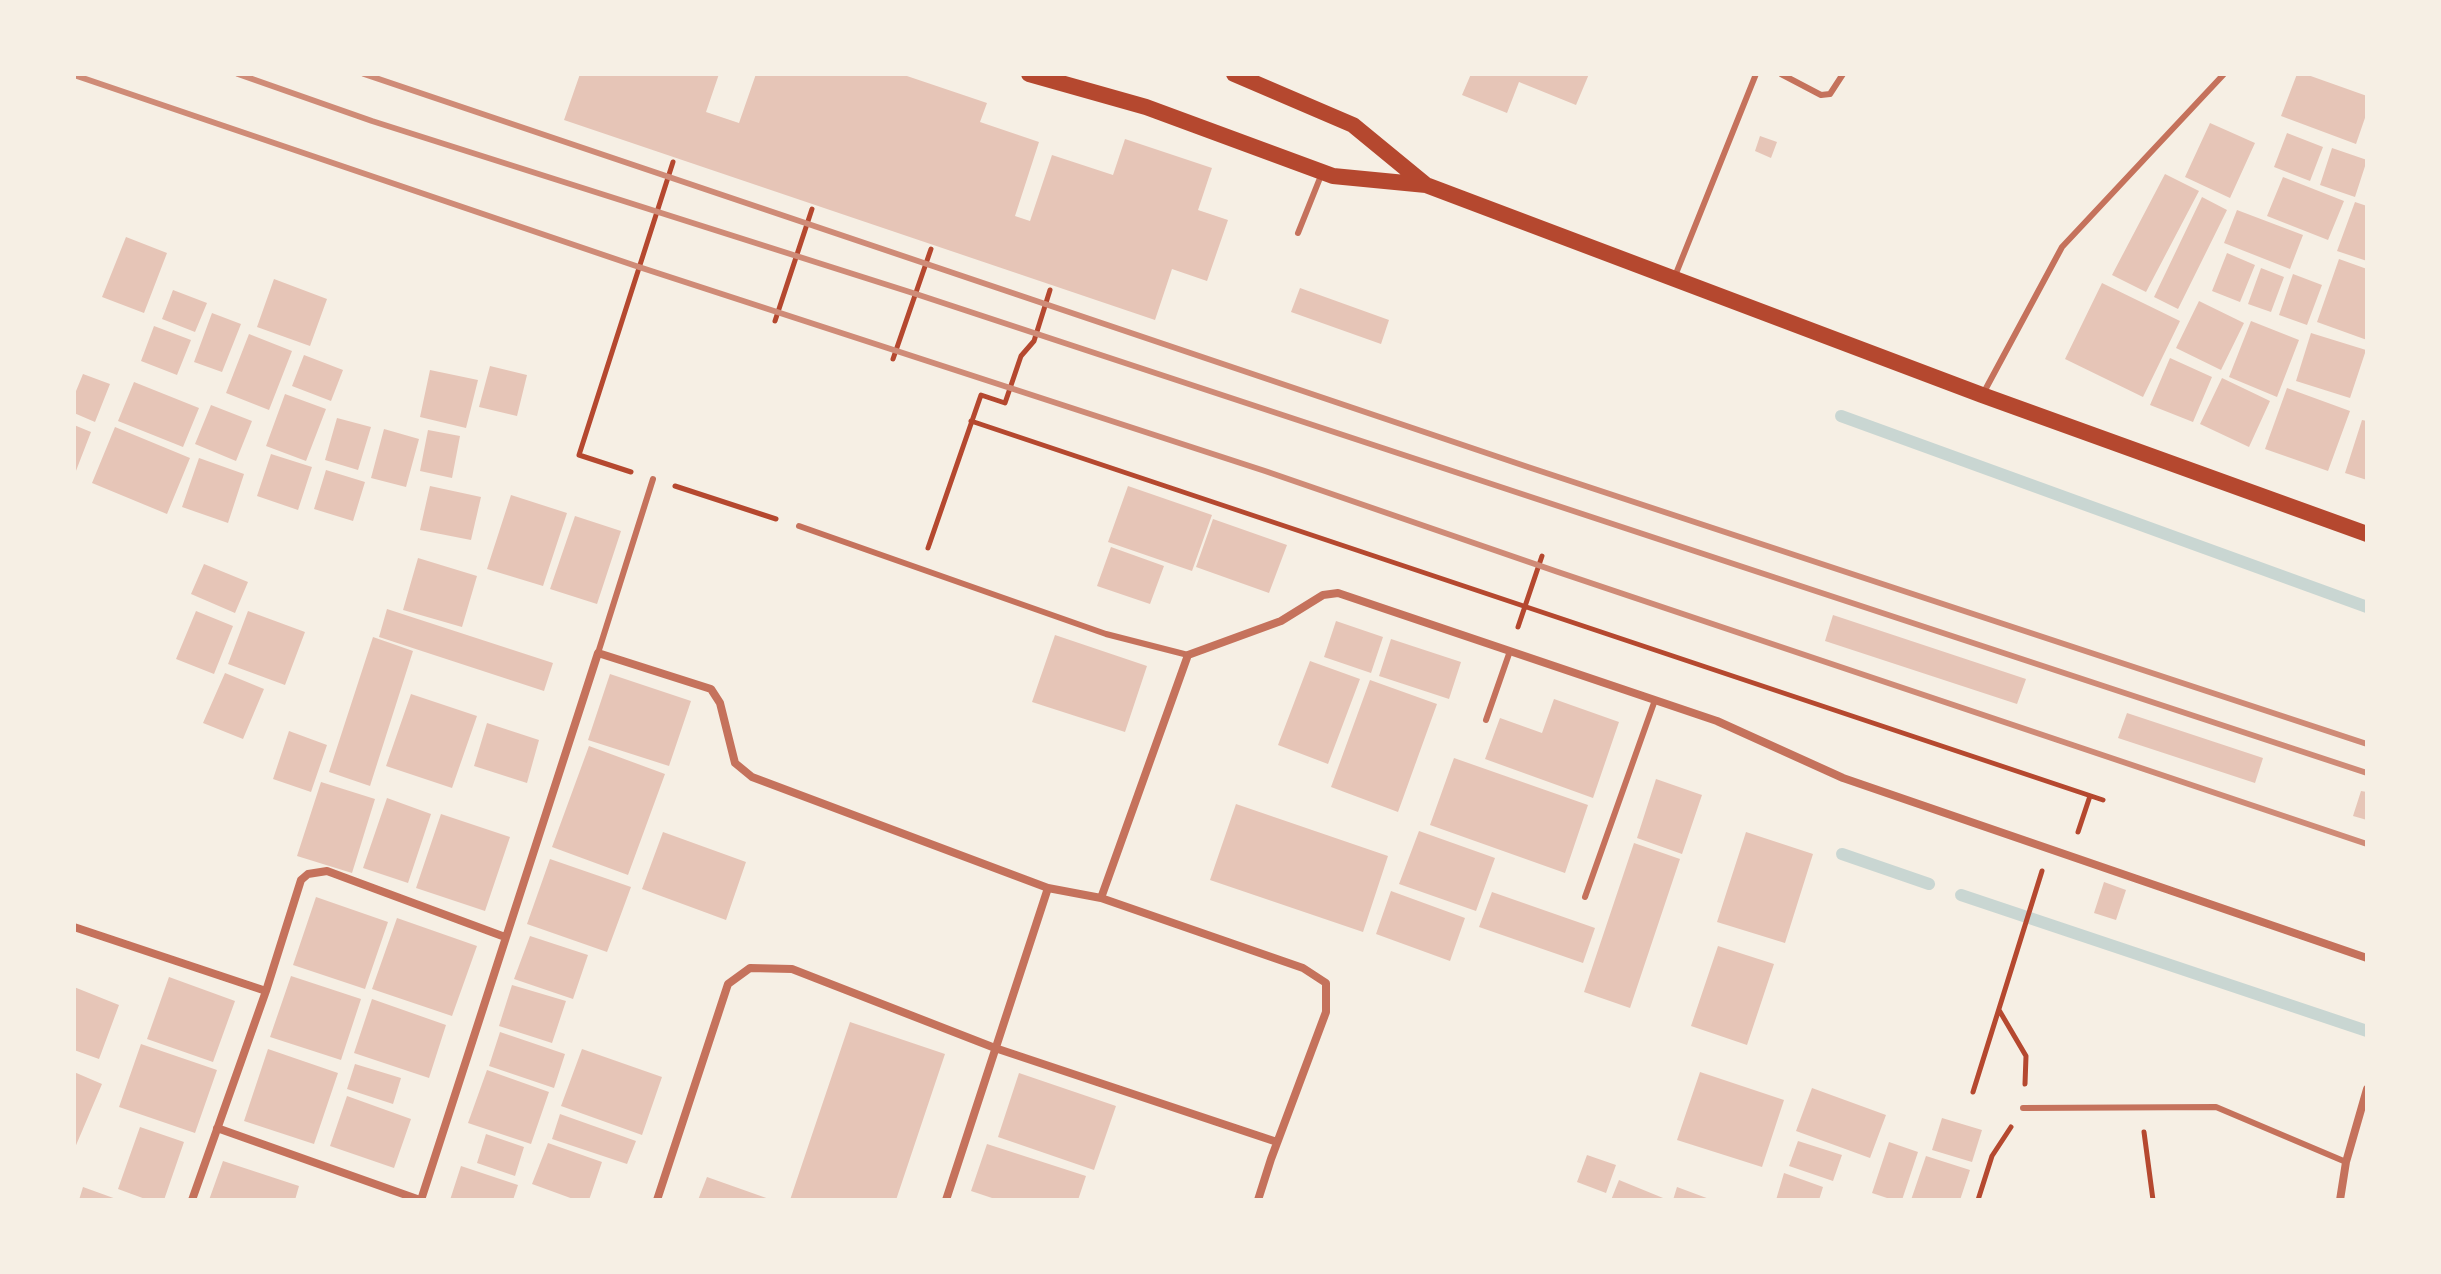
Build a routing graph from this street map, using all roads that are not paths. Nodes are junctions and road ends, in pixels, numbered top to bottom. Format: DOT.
graph roads {
  1 [pos="1029,74"];
  2 [pos="1234,74"];
  3 [pos="1756,74"];
  4 [pos="1781,74"];
  5 [pos="1843,74"];
  6 [pos="2224,74"];
  7 [pos="1322,173"];
  8 [pos="1426,185"];
  9 [pos="1298,233"];
  10 [pos="1674,279"];
  11 [pos="1982,395"];
  12 [pos="653,479"];
  13 [pos="799,526"];
  14 [pos="2367,534"];
  15 [pos="1510,651"];
  16 [pos="598,653"];
  17 [pos="1188,655"];
  18 [pos="1655,700"];
  19 [pos="1486,720"];
  20 [pos="1048,888"];
  21 [pos="1585,897"];
  22 [pos="1101,898"];
  23 [pos="74,927"];
  24 [pos="505,937"];
  25 [pos="2367,958"];
  26 [pos="266,991"];
  27 [pos="995,1048"];
  28 [pos="2367,1089"];
  29 [pos="2023,1108"];
  30 [pos="217,1128"];
  31 [pos="1277,1142"];
  32 [pos="2346,1162"];
  33 [pos="192,1200"];
  34 [pos="420,1200"];
  35 [pos="657,1200"];
  36 [pos="946,1200"];
  37 [pos="1258,1200"];
  38 [pos="2340,1200"];
  1 -- 7 [label="main road"];
  2 -- 8 [label="main road"];
  3 -- 10 [label="lane"];
  4 -- 5 [label="lane"];
  6 -- 11 [label="lane"];
  7 -- 8 [label="main road"];
  7 -- 9 [label="lane"];
  8 -- 10 [label="main road"];
  10 -- 11 [label="main road"];
  11 -- 14 [label="main road"];
  12 -- 16 [label="lane"];
  13 -- 17 [label="lane"];
  15 -- 17 [label="street"];
  15 -- 18 [label="street"];
  15 -- 19 [label="lane"];
  16 -- 20 [label="street"];
  16 -- 24 [label="street"];
  17 -- 22 [label="street"];
  18 -- 21 [label="lane"];
  18 -- 25 [label="street"];
  20 -- 22 [label="street"];
  20 -- 27 [label="street"];
  22 -- 31 [label="street"];
  23 -- 26 [label="street"];
  24 -- 26 [label="street"];
  24 -- 34 [label="street"];
  26 -- 30 [label="street"];
  27 -- 31 [label="street"];
  27 -- 35 [label="street"];
  27 -- 36 [label="street"];
  28 -- 32 [label="street"];
  29 -- 32 [label="lane"];
  30 -- 33 [label="street"];
  30 -- 34 [label="street"];
  31 -- 37 [label="street"];
  32 -- 38 [label="street"];
}
